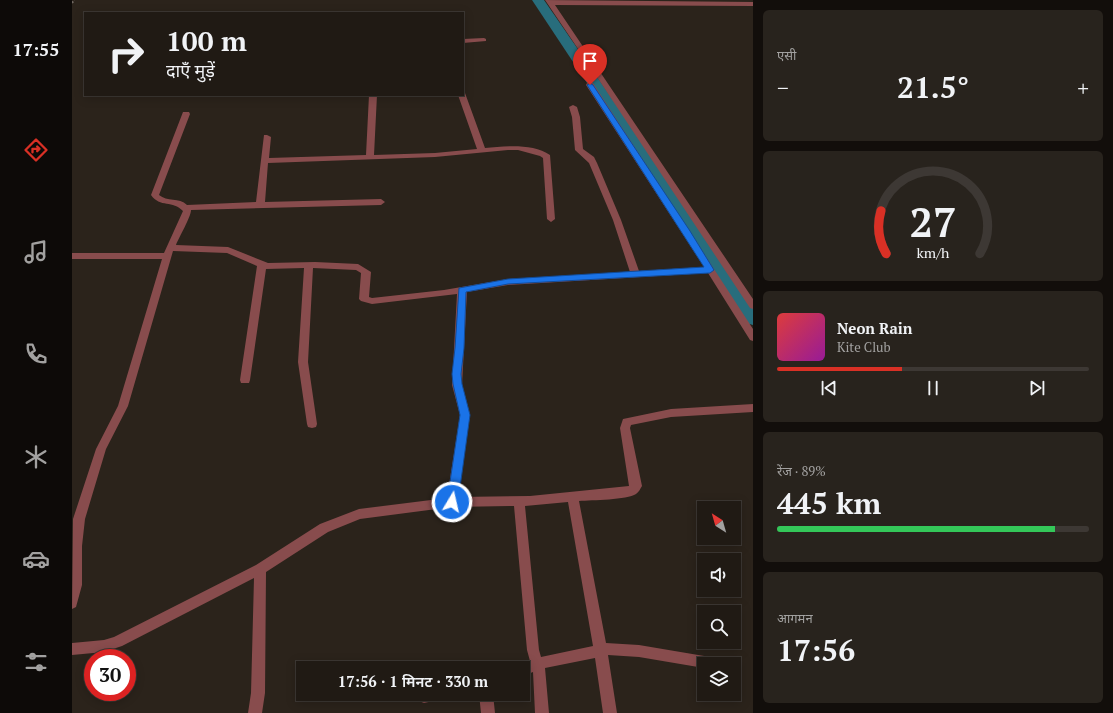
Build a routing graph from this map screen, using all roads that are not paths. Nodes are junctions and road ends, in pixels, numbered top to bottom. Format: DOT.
graph roads {
  1 [pos="549,2"];
  2 [pos="753,4"];
  3 [pos="484,40"];
  4 [pos="464,41"];
  5 [pos="590,85"];
  6 [pos="373,96"];
  7 [pos="462,96"];
  8 [pos="573,107"];
  9 [pos="186,114"];
  10 [pos="267,137"];
  11 [pos="482,150"];
  12 [pos="370,158"];
  13 [pos="264,161"];
  14 [pos="381,202"];
  15 [pos="260,205"];
  16 [pos="185,208"];
  17 [pos="551,220"];
  18 [pos="169,252"];
  19 [pos="72,256"];
  20 [pos="262,265"];
  21 [pos="309,265"];
  22 [pos="710,270"];
  23 [pos="635,273"];
  24 [pos="462,290"];
  25 [pos="753,306"];
  26 [pos="753,337"];
  27 [pos="245,380"];
  28 [pos="753,408"];
  29 [pos="312,424"];
  30 [pos="574,497"];
  31 [pos="519,501"];
  32 [pos="452,502"];
  33 [pos="260,569"];
  34 [pos="72,603"];
  35 [pos="72,648"];
  36 [pos="600,650"];
  37 [pos="697,661"];
  38 [pos="537,664"];
  39 [pos="530,667"];
  40 [pos="487,701"];
  41 [pos="255,713"];
  42 [pos="488,713"];
  43 [pos="542,713"];
  44 [pos="610,713"];
  1 -- 2 [label="street"];
  1 -- 25 [label="street"];
  3 -- 4 [label="street"];
  5 -- 22 [label="street"];
  6 -- 12 [label="street"];
  7 -- 11 [label="street"];
  8 -- 23 [label="street"];
  9 -- 16 [label="street"];
  10 -- 13 [label="street"];
  11 -- 12 [label="street"];
  11 -- 17 [label="street"];
  12 -- 13 [label="street"];
  13 -- 15 [label="street"];
  14 -- 15 [label="street"];
  15 -- 16 [label="street"];
  16 -- 18 [label="street"];
  18 -- 19 [label="street"];
  18 -- 20 [label="street"];
  18 -- 34 [label="street"];
  20 -- 21 [label="street"];
  20 -- 27 [label="street"];
  21 -- 24 [label="street"];
  21 -- 29 [label="street"];
  22 -- 23 [label="street"];
  22 -- 26 [label="street"];
  23 -- 24 [label="street"];
  24 -- 32 [label="street"];
  28 -- 30 [label="street"];
  30 -- 31 [label="street"];
  30 -- 36 [label="street"];
  31 -- 32 [label="street"];
  31 -- 38 [label="street"];
  32 -- 33 [label="street"];
  33 -- 35 [label="street"];
  33 -- 41 [label="street"];
  36 -- 37 [label="street"];
  36 -- 38 [label="street"];
  36 -- 44 [label="street"];
  38 -- 39 [label="street"];
  38 -- 43 [label="street"];
  40 -- 42 [label="street"];
}
